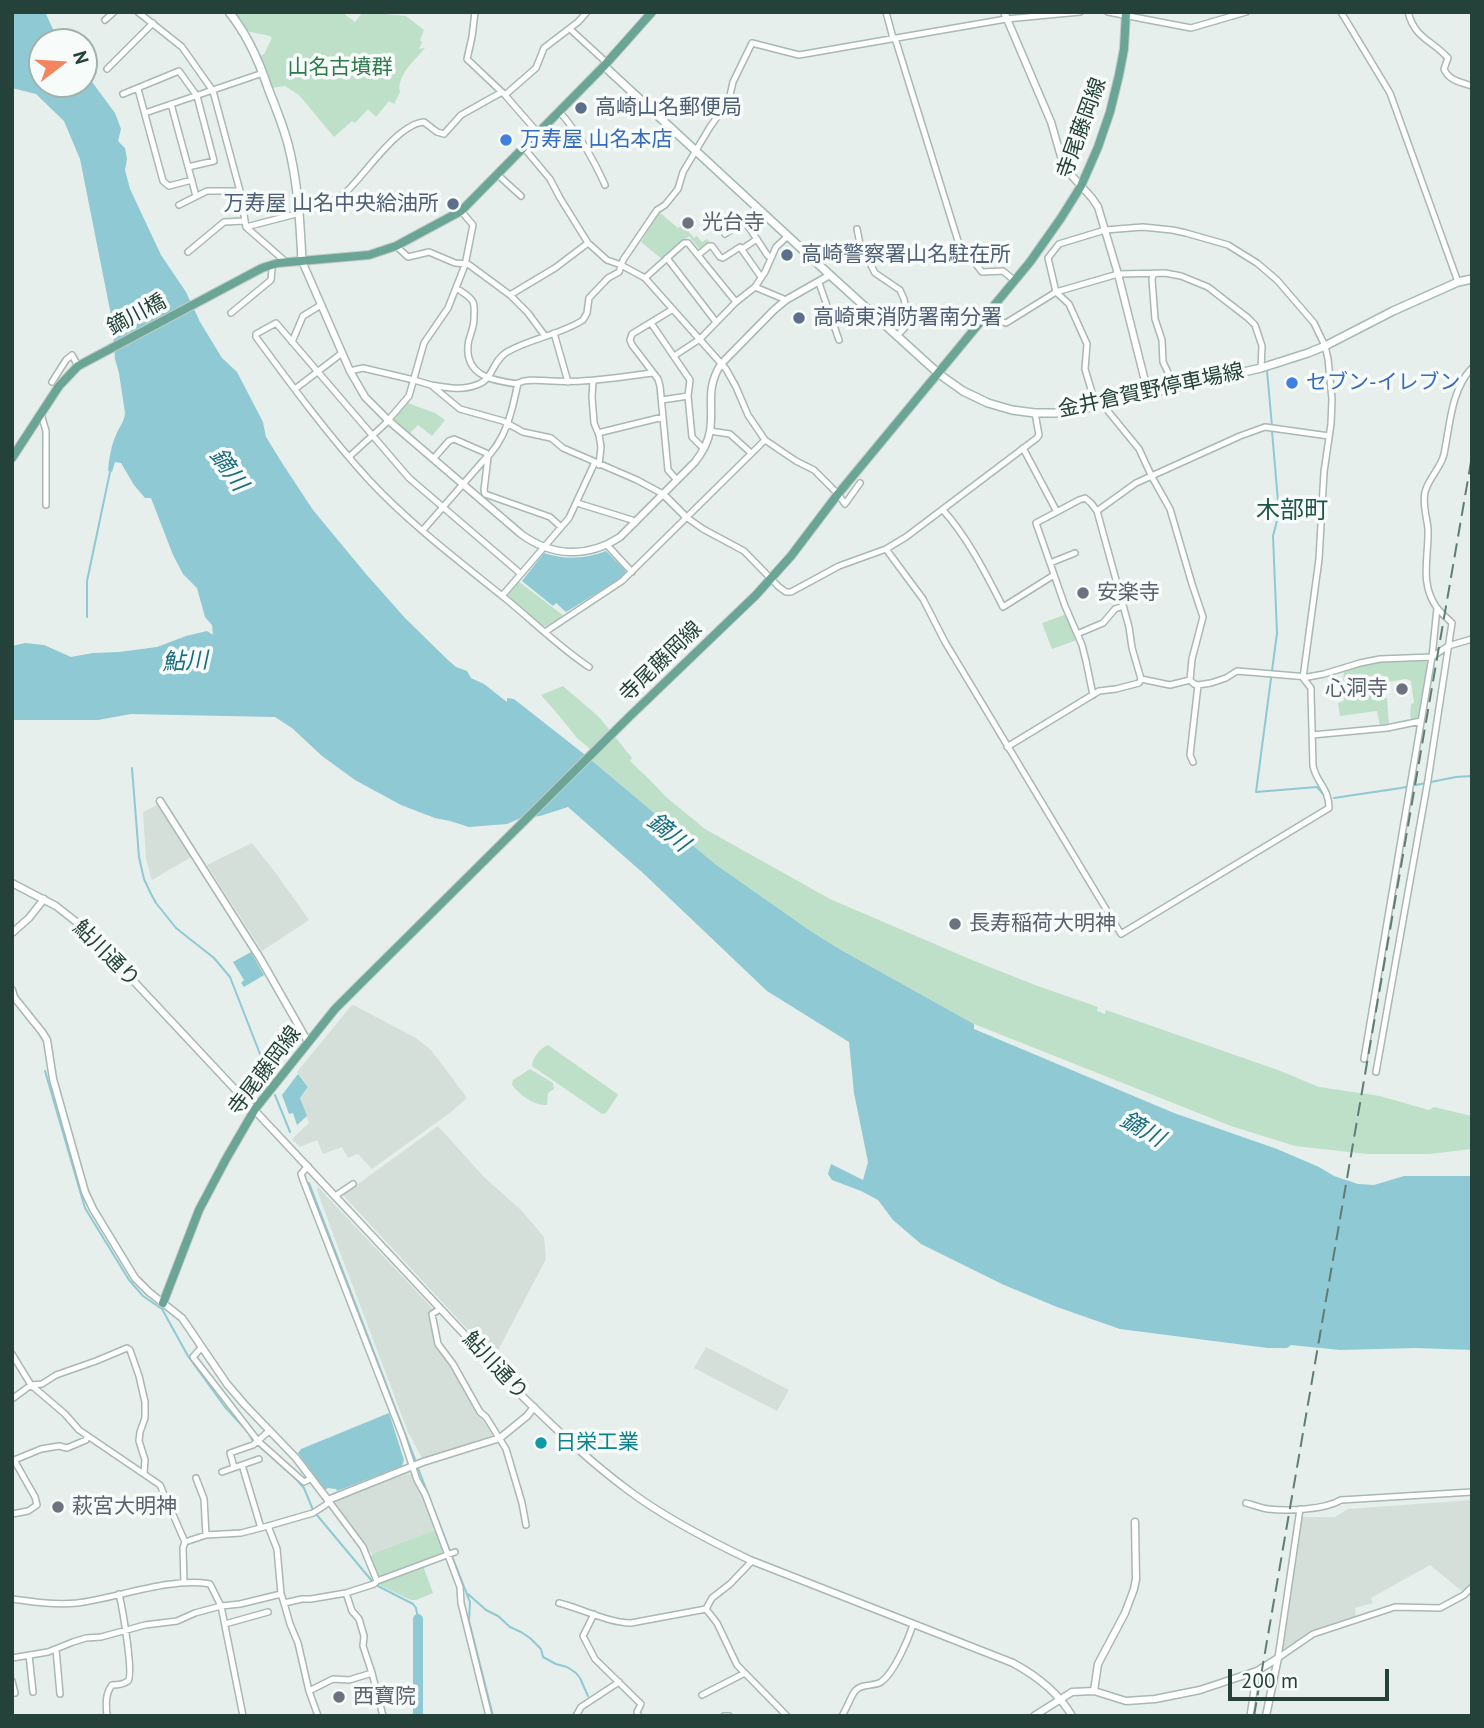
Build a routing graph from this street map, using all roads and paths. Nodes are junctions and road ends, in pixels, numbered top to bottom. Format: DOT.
graph roads {
  1 [pos="114,12"];
  2 [pos="138,12"];
  3 [pos="156,12"];
  4 [pos="229,12"];
  5 [pos="475,12"];
  6 [pos="587,12"];
  7 [pos="886,12"];
  8 [pos="1080,12"];
  9 [pos="1108,12"];
  10 [pos="1246,12"];
  11 [pos="1341,12"];
  12 [pos="1408,12"];
  13 [pos="649,13"];
  14 [pos="1126,14"];
  15 [pos="1005,16"];
  16 [pos="105,20"];
  17 [pos="151,22"];
  18 [pos="570,29"];
  19 [pos="894,38"];
  20 [pos="605,64"];
  21 [pos="107,69"];
  22 [pos="263,73"];
  23 [pos="1472,86"];
  24 [pos="138,89"];
  25 [pos="213,91"];
  26 [pos="503,93"];
  27 [pos="123,94"];
  28 [pos="197,96"];
  29 [pos="171,104"];
  30 [pos="559,111"];
  31 [pos="145,113"];
  32 [pos="538,133"];
  33 [pos="524,148"];
  34 [pos="696,152"];
  35 [pos="188,167"];
  36 [pos="498,175"];
  37 [pos="192,180"];
  38 [pos="604,185"];
  39 [pos="1081,186"];
  40 [pos="240,191"];
  41 [pos="196,196"];
  42 [pos="521,196"];
  43 [pos="179,205"];
  44 [pos="759,210"];
  45 [pos="300,211"];
  46 [pos="461,211"];
  47 [pos="744,220"];
  48 [pos="245,224"];
  49 [pos="857,229"];
  50 [pos="1105,230"];
  51 [pos="725,234"];
  52 [pos="788,236"];
  53 [pos="757,239"];
  54 [pos="588,243"];
  55 [pos="396,246"];
  56 [pos="742,249"];
  57 [pos="188,252"];
  58 [pos="698,255"];
  59 [pos="771,257"];
  60 [pos="667,258"];
  61 [pos="302,261"];
  62 [pos="286,262"];
  63 [pos="271,265"];
  64 [pos="465,265"];
  65 [pos="621,265"];
  66 [pos="1154,273"];
  67 [pos="1118,274"];
  68 [pos="830,275"];
  69 [pos="761,277"];
  70 [pos="645,278"];
  71 [pos="1472,279"];
  72 [pos="1015,281"];
  73 [pos="1458,282"];
  74 [pos="819,283"];
  75 [pos="755,286"];
  76 [pos="456,288"];
  77 [pos="1056,292"];
  78 [pos="510,295"];
  79 [pos="786,300"];
  80 [pos="736,302"];
  81 [pos="321,305"];
  82 [pos="673,309"];
  83 [pos="989,312"];
  84 [pos="231,313"];
  85 [pos="716,322"];
  86 [pos="651,323"];
  87 [pos="554,333"];
  88 [pos="545,336"];
  89 [pos="897,336"];
  90 [pos="700,339"];
  91 [pos="839,340"];
  92 [pos="292,342"];
  93 [pos="1325,346"];
  94 [pos="342,353"];
  95 [pos="674,356"];
  96 [pos="721,364"];
  97 [pos="80,366"];
  98 [pos="1261,368"];
  99 [pos="1472,368"];
  100 [pos="349,371"];
  101 [pos="317,373"];
  102 [pos="652,373"];
  103 [pos="939,374"];
  104 [pos="488,379"];
  105 [pos="414,380"];
  106 [pos="593,381"];
  107 [pos="51,382"];
  108 [pos="568,382"];
  109 [pos="518,384"];
  110 [pos="431,385"];
  111 [pos="1175,387"];
  112 [pos="295,389"];
  113 [pos="1148,393"];
  114 [pos="688,396"];
  115 [pos="662,400"];
  116 [pos="1099,405"];
  117 [pos="1035,413"];
  118 [pos="41,414"];
  119 [pos="663,417"];
  120 [pos="388,420"];
  121 [pos="508,425"];
  122 [pos="710,430"];
  123 [pos="598,433"];
  124 [pos="373,436"];
  125 [pos="1329,436"];
  126 [pos="765,440"];
  127 [pos="1023,448"];
  128 [pos="704,449"];
  129 [pos="751,453"];
  130 [pos="350,456"];
  131 [pos="488,457"];
  132 [pos="12,458"];
  133 [pos="433,459"];
  134 [pos="597,463"];
  135 [pos="1152,477"];
  136 [pos="677,480"];
  137 [pos="860,484"];
  138 [pos="463,485"];
  139 [pos="838,494"];
  140 [pos="663,495"];
  141 [pos="577,503"];
  142 [pos="46,505"];
  143 [pos="443,508"];
  144 [pos="943,510"];
  145 [pos="1097,511"];
  146 [pos="1057,512"];
  147 [pos="686,517"];
  148 [pos="635,523"];
  149 [pos="561,527"];
  150 [pos="423,530"];
  151 [pos="607,545"];
  152 [pos="544,547"];
  153 [pos="886,549"];
  154 [pos="1075,553"];
  155 [pos="1050,563"];
  156 [pos="632,572"];
  157 [pos="521,574"];
  158 [pos="1054,575"];
  159 [pos="770,578"];
  160 [pos="502,596"];
  161 [pos="1123,606"];
  162 [pos="1437,608"];
  163 [pos="545,632"];
  164 [pos="1077,634"];
  165 [pos="1472,639"];
  166 [pos="1448,646"];
  167 [pos="1432,657"];
  168 [pos="589,667"];
  169 [pos="1303,678"];
  170 [pos="1141,679"];
  171 [pos="1189,680"];
  172 [pos="1198,685"];
  173 [pos="1093,695"];
  174 [pos="1421,721"];
  175 [pos="1312,735"];
  176 [pos="1007,747"];
  177 [pos="1193,762"];
  178 [pos="160,801"];
  179 [pos="12,883"];
  180 [pos="44,899"];
  181 [pos="12,933"];
  182 [pos="12,990"];
  183 [pos="308,1042"];
  184 [pos="1364,1059"];
  185 [pos="1376,1072"];
  186 [pos="255,1110"];
  187 [pos="308,1166"];
  188 [pos="354,1184"];
  189 [pos="335,1196"];
  190 [pos="163,1303"];
  191 [pos="440,1308"];
  192 [pos="201,1348"];
  193 [pos="12,1354"];
  194 [pos="31,1385"];
  195 [pos="12,1399"];
  196 [pos="534,1407"];
  197 [pos="269,1432"];
  198 [pos="87,1436"];
  199 [pos="499,1438"];
  200 [pos="258,1441"];
  201 [pos="13,1459"];
  202 [pos="259,1459"];
  203 [pos="242,1465"];
  204 [pos="414,1466"];
  205 [pos="234,1467"];
  206 [pos="222,1472"];
  207 [pos="144,1473"];
  208 [pos="196,1478"];
  209 [pos="312,1478"];
  210 [pos="1472,1492"];
  211 [pos="328,1500"];
  212 [pos="1246,1503"];
  213 [pos="1300,1509"];
  214 [pos="12,1514"];
  215 [pos="1135,1522"];
  216 [pos="526,1525"];
  217 [pos="265,1527"];
  218 [pos="206,1535"];
  219 [pos="185,1542"];
  220 [pos="451,1553"];
  221 [pos="752,1562"];
  222 [pos="377,1581"];
  223 [pos="184,1583"];
  224 [pos="1472,1587"];
  225 [pos="346,1592"];
  226 [pos="119,1594"];
  227 [pos="281,1594"];
  228 [pos="12,1599"];
  229 [pos="284,1603"];
  230 [pos="559,1603"];
  231 [pos="221,1605"];
  232 [pos="706,1609"];
  233 [pos="268,1612"];
  234 [pos="594,1614"];
  235 [pos="225,1624"];
  236 [pos="913,1625"];
  237 [pos="126,1629"];
  238 [pos="57,1649"];
  239 [pos="29,1655"];
  240 [pos="12,1658"];
  241 [pos="1278,1658"];
  242 [pos="1257,1671"];
  243 [pos="372,1673"];
  244 [pos="745,1673"];
  245 [pos="12,1681"];
  246 [pos="619,1682"];
  247 [pos="309,1691"];
  248 [pos="1094,1691"];
  249 [pos="33,1692"];
  250 [pos="15,1693"];
  251 [pos="60,1694"];
  252 [pos="702,1695"];
  253 [pos="1060,1699"];
  254 [pos="107,1716"];
  255 [pos="243,1716"];
  256 [pos="318,1716"];
  257 [pos="383,1716"];
  258 [pos="489,1716"];
  259 [pos="576,1716"];
  260 [pos="639,1716"];
  261 [pos="788,1716"];
  262 [pos="842,1716"];
  263 [pos="1034,1716"];
  264 [pos="1072,1716"];
  265 [pos="1250,1716"];
  266 [pos="1266,1716"];
  1 -- 16 [label="street"];
  2 -- 17 [label="street"];
  3 -- 17 [label="street"];
  4 -- 22 [label="main road"];
  5 -- 26 [label="street"];
  6 -- 18 [label="street"];
  7 -- 19 [label="street"];
  8 -- 15 [label="street"];
  9 -- 14 [label="street"];
  10 -- 14 [label="street"];
  11 -- 73 [label="street"];
  12 -- 23 [label="street"];
  13 -- 20 [label="main road"];
  14 -- 39 [label="main road, 寺尾藤岡線"];
  15 -- 19 [label="street"];
  15 -- 39 [label="street"];
  17 -- 21 [label="street"];
  17 -- 25 [label="street"];
  18 -- 20 [label="street"];
  18 -- 26 [label="street"];
  19 -- 34 [label="street"];
  19 -- 72 [label="street"];
  20 -- 30 [label="main road"];
  20 -- 34 [label="main road, 金井倉賀野停車場線"];
  22 -- 25 [label="street"];
  22 -- 45 [label="main road"];
  24 -- 27 [label="street"];
  24 -- 28 [label="street"];
  24 -- 31 [label="street"];
  25 -- 28 [label="street"];
  25 -- 40 [label="street"];
  26 -- 32 [label="street"];
  26 -- 45 [label="street"];
  28 -- 29 [label="street"];
  28 -- 35 [label="street"];
  29 -- 31 [label="street"];
  29 -- 35 [label="street"];
  30 -- 32 [label="main road"];
  30 -- 38 [label="street"];
  31 -- 37 [label="street"];
  32 -- 33 [label="main road"];
  33 -- 36 [label="main road"];
  33 -- 54 [label="street"];
  34 -- 44 [label="main road, 金井倉賀野停車場線"];
  34 -- 65 [label="street"];
  35 -- 37 [label="street"];
  36 -- 42 [label="street"];
  36 -- 46 [label="main road"];
  37 -- 41 [label="street"];
  39 -- 50 [label="street"];
  39 -- 72 [label="main road, 寺尾藤岡線"];
  40 -- 41 [label="street"];
  40 -- 48 [label="street"];
  41 -- 43 [label="street"];
  44 -- 47 [label="street"];
  44 -- 52 [label="main road, 金井倉賀野停車場線"];
  45 -- 48 [label="street"];
  45 -- 61 [label="main road"];
  46 -- 55 [label="main road"];
  46 -- 64 [label="street"];
  47 -- 51 [label="street"];
  47 -- 53 [label="street"];
  48 -- 57 [label="street"];
  48 -- 62 [label="street"];
  49 -- 89 [label="street"];
  50 -- 67 [label="street"];
  50 -- 77 [label="street"];
  50 -- 93 [label="street"];
  52 -- 59 [label="street"];
  52 -- 68 [label="main road, 金井倉賀野停車場線"];
  53 -- 56 [label="street"];
  53 -- 59 [label="street"];
  54 -- 65 [label="street"];
  54 -- 78 [label="street"];
  55 -- 61 [label="main road"];
  55 -- 64 [label="street"];
  56 -- 58 [label="street"];
  56 -- 69 [label="street"];
  58 -- 60 [label="street"];
  58 -- 80 [label="street"];
  59 -- 69 [label="street"];
  60 -- 70 [label="street"];
  60 -- 85 [label="street"];
  61 -- 62 [label="main road"];
  61 -- 81 [label="street"];
  62 -- 63 [label="main road"];
  63 -- 84 [label="street"];
  63 -- 97 [label="main road, 鏑川橋"];
  64 -- 76 [label="street"];
  64 -- 78 [label="street"];
  65 -- 70 [label="street"];
  65 -- 87 [label="street"];
  66 -- 67 [label="street"];
  66 -- 98 [label="street"];
  66 -- 111 [label="street"];
  67 -- 77 [label="street"];
  67 -- 113 [label="street"];
  68 -- 74 [label="street"];
  68 -- 89 [label="main road, 金井倉賀野停車場線"];
  69 -- 75 [label="street"];
  70 -- 82 [label="street"];
  71 -- 73 [label="main road, 金井倉賀野停車場線"];
  72 -- 83 [label="main road, 寺尾藤岡線"];
  73 -- 93 [label="main road, 金井倉賀野停車場線"];
  74 -- 79 [label="street"];
  74 -- 91 [label="street"];
  75 -- 79 [label="street"];
  75 -- 80 [label="street"];
  76 -- 104 [label="street"];
  76 -- 105 [label="street"];
  77 -- 83 [label="street"];
  77 -- 116 [label="street"];
  78 -- 88 [label="street"];
  79 -- 96 [label="street"];
  80 -- 85 [label="street"];
  81 -- 92 [label="street"];
  81 -- 94 [label="street"];
  82 -- 86 [label="street"];
  82 -- 90 [label="street"];
  83 -- 103 [label="main road, 寺尾藤岡線"];
  85 -- 90 [label="street"];
  86 -- 95 [label="street"];
  86 -- 102 [label="street"];
  87 -- 88 [label="street"];
  87 -- 108 [label="street"];
  88 -- 104 [label="street"];
  89 -- 103 [label="main road, 金井倉賀野停車場線"];
  90 -- 95 [label="street"];
  90 -- 96 [label="street"];
  92 -- 101 [label="street"];
  92 -- 112 [label="street"];
  93 -- 98 [label="main road, 金井倉賀野停車場線"];
  93 -- 125 [label="street"];
  94 -- 100 [label="street"];
  94 -- 101 [label="street"];
  95 -- 114 [label="street"];
  96 -- 122 [label="street"];
  96 -- 126 [label="street"];
  97 -- 107 [label="street"];
  97 -- 118 [label="main road"];
  98 -- 111 [label="main road, 金井倉賀野停車場線"];
  99 -- 162 [label="street"];
  100 -- 105 [label="street"];
  100 -- 120 [label="street"];
  101 -- 112 [label="street"];
  101 -- 124 [label="street"];
  102 -- 106 [label="street"];
  102 -- 115 [label="street"];
  103 -- 117 [label="main road, 金井倉賀野停車場線"];
  103 -- 139 [label="main road, 寺尾藤岡線"];
  104 -- 109 [label="street"];
  104 -- 110 [label="street"];
  105 -- 110 [label="street"];
  105 -- 120 [label="street"];
  106 -- 108 [label="street"];
  106 -- 123 [label="street"];
  108 -- 109 [label="street"];
  109 -- 121 [label="street"];
  110 -- 121 [label="street"];
  111 -- 113 [label="main road, 金井倉賀野停車場線"];
  112 -- 130 [label="street"];
  113 -- 116 [label="main road, 金井倉賀野停車場線"];
  114 -- 115 [label="street"];
  114 -- 128 [label="street"];
  115 -- 119 [label="street"];
  116 -- 117 [label="main road, 金井倉賀野停車場線"];
  116 -- 135 [label="street"];
  117 -- 127 [label="street"];
  118 -- 132 [label="main road"];
  118 -- 142 [label="street"];
  119 -- 123 [label="street"];
  119 -- 136 [label="street"];
  120 -- 124 [label="street"];
  120 -- 133 [label="street"];
  121 -- 131 [label="street"];
  121 -- 134 [label="street"];
  122 -- 128 [label="street"];
  122 -- 129 [label="street"];
  123 -- 134 [label="street"];
  124 -- 130 [label="street"];
  124 -- 143 [label="street"];
  125 -- 135 [label="street"];
  125 -- 169 [label="street"];
  126 -- 129 [label="street"];
  126 -- 139 [label="street"];
  127 -- 144 [label="street"];
  127 -- 146 [label="street"];
  128 -- 136 [label="street"];
  129 -- 147 [label="street"];
  130 -- 150 [label="street"];
  131 -- 133 [label="street"];
  131 -- 138 [label="street"];
  131 -- 149 [label="street"];
  133 -- 138 [label="street"];
  134 -- 140 [label="street"];
  134 -- 141 [label="street"];
  135 -- 145 [label="street"];
  135 -- 171 [label="street"];
  136 -- 140 [label="street"];
  137 -- 139 [label="street"];
  138 -- 143 [label="street"];
  138 -- 152 [label="street"];
  139 -- 159 [label="main road, 寺尾藤岡線"];
  140 -- 147 [label="street"];
  140 -- 148 [label="street"];
  141 -- 148 [label="street"];
  141 -- 149 [label="street"];
  143 -- 150 [label="street"];
  143 -- 157 [label="street"];
  144 -- 153 [label="street"];
  144 -- 158 [label="street"];
  145 -- 146 [label="street"];
  145 -- 161 [label="street"];
  146 -- 155 [label="street"];
  147 -- 156 [label="street"];
  147 -- 159 [label="street"];
  148 -- 151 [label="street"];
  149 -- 152 [label="street"];
  150 -- 160 [label="street"];
  151 -- 152 [label="street"];
  151 -- 156 [label="street"];
  152 -- 157 [label="street"];
  153 -- 159 [label="street"];
  153 -- 176 [label="street"];
  154 -- 155 [label="street"];
  155 -- 158 [label="street"];
  156 -- 163 [label="street"];
  157 -- 160 [label="street"];
  158 -- 164 [label="street"];
  159 -- 183 [label="main road, 寺尾藤岡線"];
  160 -- 163 [label="street"];
  161 -- 164 [label="street"];
  161 -- 170 [label="street"];
  162 -- 166 [label="street"];
  162 -- 167 [label="street"];
  163 -- 168 [label="street"];
  164 -- 173 [label="street"];
  165 -- 166 [label="street"];
  166 -- 167 [label="street"];
  166 -- 185 [label="street"];
  167 -- 169 [label="street"];
  167 -- 174 [label="street"];
  169 -- 172 [label="street"];
  169 -- 175 [label="street"];
  170 -- 171 [label="street"];
  170 -- 173 [label="street"];
  171 -- 172 [label="street"];
  172 -- 177 [label="street"];
  173 -- 176 [label="street"];
  174 -- 175 [label="street"];
  174 -- 184 [label="street"];
  175 -- 176 [label="street"];
  178 -- 183 [label="street"];
  179 -- 180 [label="street, 鮎川通り"];
  180 -- 181 [label="street"];
  180 -- 186 [label="street, 鮎川通り"];
  182 -- 190 [label="street"];
  183 -- 186 [label="main road, 寺尾藤岡線"];
  186 -- 187 [label="street, 鮎川通り"];
  186 -- 190 [label="main road, 寺尾藤岡線"];
  187 -- 189 [label="street, 鮎川通り"];
  187 -- 204 [label="street"];
  188 -- 189 [label="street"];
  189 -- 191 [label="street, 鮎川通り"];
  190 -- 192 [label="street"];
  191 -- 196 [label="street, 鮎川通り"];
  191 -- 199 [label="street"];
  192 -- 197 [label="street"];
  192 -- 200 [label="street"];
  193 -- 194 [label="street"];
  194 -- 195 [label="street"];
  194 -- 198 [label="street"];
  194 -- 207 [label="street"];
  196 -- 199 [label="street"];
  196 -- 221 [label="street, 鮎川通り"];
  197 -- 200 [label="street"];
  197 -- 209 [label="street"];
  198 -- 201 [label="street"];
  198 -- 207 [label="street"];
  199 -- 204 [label="street"];
  199 -- 216 [label="street"];
  200 -- 205 [label="street"];
  200 -- 209 [label="street"];
  201 -- 214 [label="street"];
  202 -- 203 [label="street"];
  203 -- 205 [label="street"];
  203 -- 217 [label="street"];
  204 -- 211 [label="street"];
  204 -- 220 [label="street"];
  205 -- 206 [label="street"];
  207 -- 219 [label="street"];
  208 -- 218 [label="street"];
  209 -- 211 [label="street"];
  210 -- 213 [label="street"];
  211 -- 217 [label="street"];
  211 -- 222 [label="street"];
  212 -- 213 [label="street"];
  213 -- 241 [label="street"];
  215 -- 248 [label="street"];
  217 -- 218 [label="street"];
  217 -- 227 [label="street"];
  218 -- 219 [label="street"];
  219 -- 223 [label="street"];
  220 -- 222 [label="street"];
  220 -- 258 [label="street"];
  221 -- 232 [label="street"];
  221 -- 236 [label="street, 鮎川通り"];
  222 -- 225 [label="street"];
  223 -- 226 [label="street"];
  223 -- 231 [label="street"];
  224 -- 241 [label="street"];
  225 -- 229 [label="street"];
  225 -- 243 [label="street"];
  226 -- 228 [label="street"];
  226 -- 237 [label="street"];
  227 -- 229 [label="street"];
  227 -- 231 [label="street"];
  229 -- 247 [label="street"];
  230 -- 234 [label="street"];
  231 -- 235 [label="street"];
  231 -- 237 [label="street"];
  232 -- 234 [label="street"];
  232 -- 244 [label="street"];
  233 -- 235 [label="street"];
  234 -- 246 [label="street"];
  235 -- 255 [label="street"];
  236 -- 253 [label="street, 鮎川通り"];
  236 -- 262 [label="street"];
  237 -- 238 [label="street"];
  237 -- 254 [label="street"];
  238 -- 239 [label="street"];
  238 -- 251 [label="street"];
  239 -- 240 [label="street"];
  239 -- 249 [label="street"];
  241 -- 242 [label="street"];
  241 -- 266 [label="street"];
  242 -- 248 [label="street"];
  242 -- 265 [label="street"];
  243 -- 247 [label="street"];
  243 -- 257 [label="street"];
  244 -- 252 [label="street"];
  244 -- 261 [label="street"];
  245 -- 250 [label="street"];
  246 -- 259 [label="street"];
  246 -- 260 [label="street"];
  247 -- 256 [label="street"];
  248 -- 253 [label="street"];
  253 -- 263 [label="street"];
  253 -- 264 [label="street, 鮎川通り"];
}
